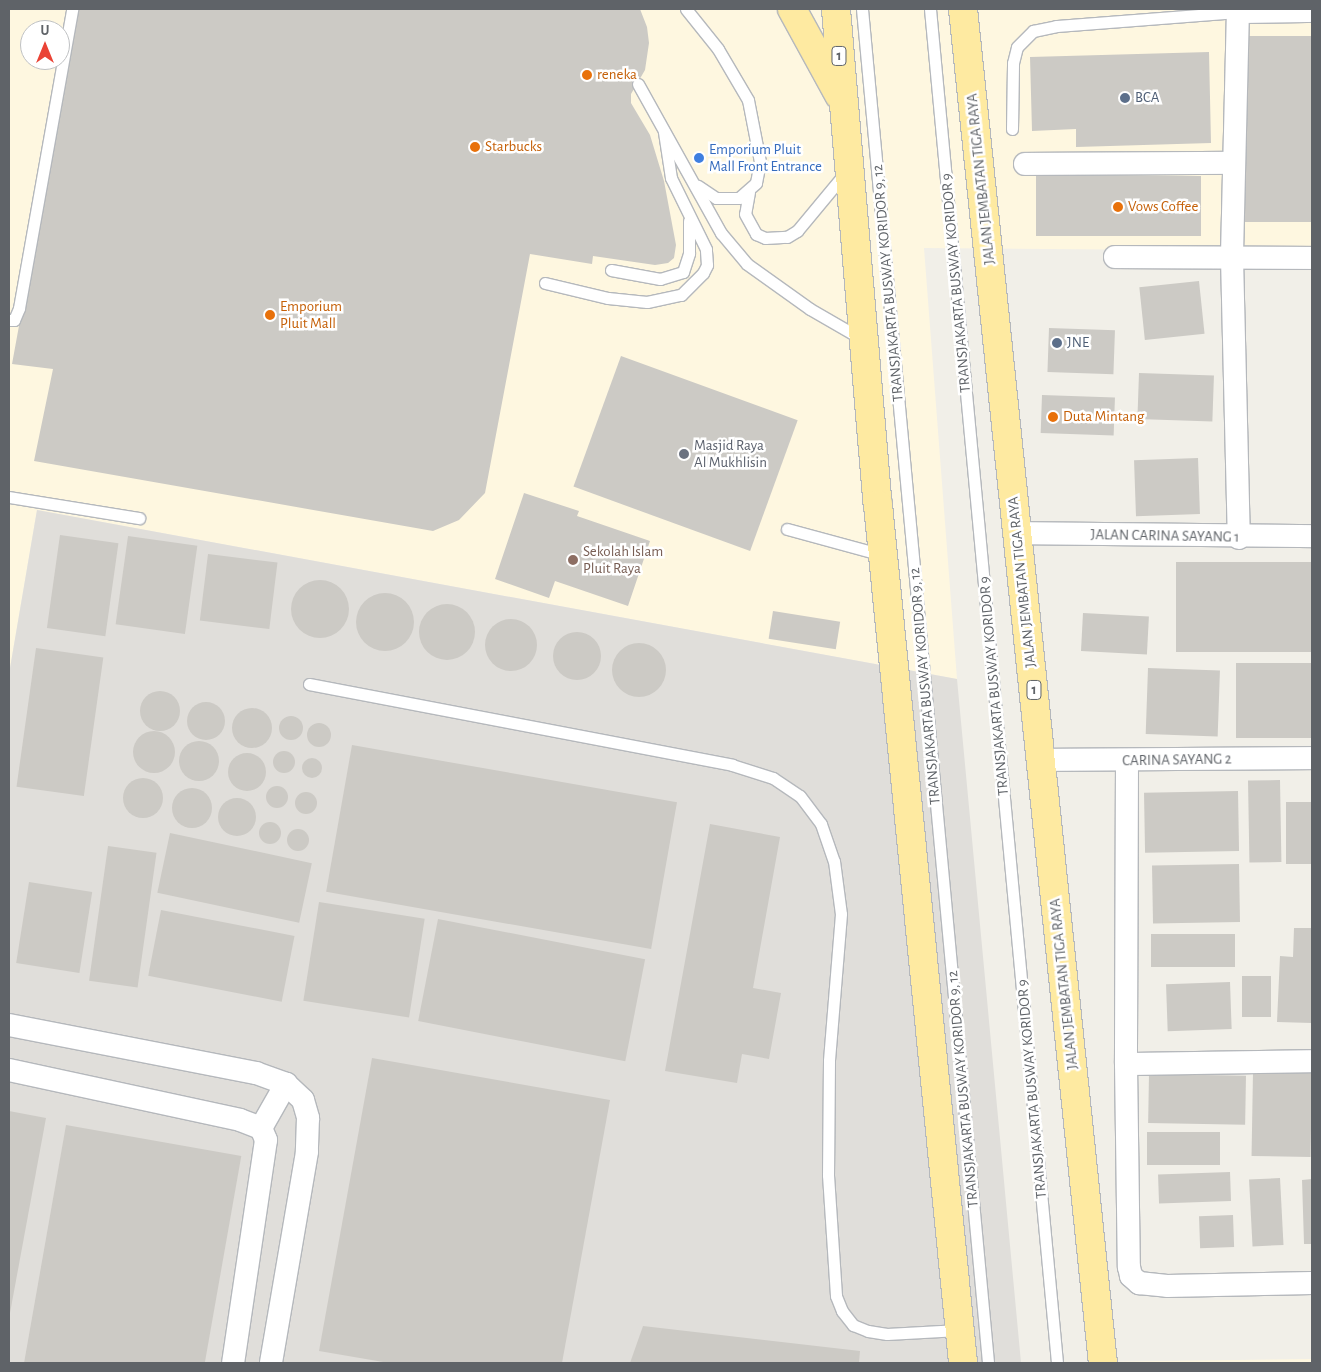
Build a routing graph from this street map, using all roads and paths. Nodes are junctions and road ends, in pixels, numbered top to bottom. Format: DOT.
graph roads {
  1 [pos="72,9"];
  2 [pos="686,9"];
  3 [pos="792,9"];
  4 [pos="836,9"];
  5 [pos="862,9"];
  6 [pos="930,9"];
  7 [pos="963,9"];
  8 [pos="1238,10"];
  9 [pos="1312,11"];
  10 [pos="638,84"];
  11 [pos="843,103"];
  12 [pos="664,129"];
  13 [pos="1012,129"];
  14 [pos="1234,163"];
  15 [pos="1025,164"];
  16 [pos="849,168"];
  17 [pos="695,183"];
  18 [pos="749,192"];
  19 [pos="688,212"];
  20 [pos="1115,257"];
  21 [pos="1232,258"];
  22 [pos="1312,258"];
  23 [pos="611,270"];
  24 [pos="545,283"];
  25 [pos="9,320"];
  26 [pos="866,342"];
  27 [pos="9,497"];
  28 [pos="139,518"];
  29 [pos="786,529"];
  30 [pos="1017,534"];
  31 [pos="1312,536"];
  32 [pos="1240,538"];
  33 [pos="883,555"];
  34 [pos="309,684"];
  35 [pos="1312,758"];
  36 [pos="1041,760"];
  37 [pos="1127,761"];
  38 [pos="9,1026"];
  39 [pos="1312,1061"];
  40 [pos="1126,1064"];
  41 [pos="9,1070"];
  42 [pos="286,1084"];
  43 [pos="261,1128"];
  44 [pos="1312,1284"];
  45 [pos="959,1330"];
  46 [pos="233,1363"];
  47 [pos="271,1363"];
  48 [pos="963,1363"];
  49 [pos="988,1363"];
  50 [pos="1057,1363"];
  51 [pos="1104,1363"];
  1 -- 25 [label="lane"];
  2 -- 18 [label="lane"];
  3 -- 11 [label="highway"];
  4 -- 11 [label="highway, 1"];
  5 -- 49 [label="lane, TRANSJAKARTA BUSWAY KORIDOR 9, 12"];
  6 -- 50 [label="lane, TRANSJAKARTA BUSWAY KORIDOR 9"];
  7 -- 30 [label="highway, JALAN JEMBATAN TIGA RAYA / 1"];
  8 -- 9 [label="street"];
  8 -- 13 [label="lane"];
  8 -- 14 [label="street"];
  10 -- 12 [label="lane"];
  11 -- 16 [label="highway, 1"];
  12 -- 17 [label="lane"];
  12 -- 19 [label="lane"];
  14 -- 15 [label="street"];
  14 -- 21 [label="street"];
  16 -- 18 [label="lane"];
  16 -- 26 [label="highway, 1"];
  17 -- 18 [label="lane"];
  17 -- 26 [label="lane"];
  19 -- 23 [label="lane"];
  19 -- 24 [label="lane"];
  20 -- 21 [label="street"];
  21 -- 22 [label="street"];
  21 -- 32 [label="street"];
  26 -- 33 [label="highway, 1"];
  27 -- 28 [label="lane"];
  29 -- 33 [label="lane"];
  30 -- 32 [label="street, JALAN CARINA SAYANG 1"];
  30 -- 36 [label="highway, JALAN JEMBATAN TIGA RAYA / 1"];
  31 -- 32 [label="street, JALAN CARINA SAYANG 1"];
  33 -- 45 [label="highway, 1"];
  34 -- 45 [label="lane"];
  35 -- 37 [label="street, CARINA SAYANG 2"];
  36 -- 37 [label="street, CARINA SAYANG 2"];
  36 -- 51 [label="highway, JALAN JEMBATAN TIGA RAYA / 1"];
  37 -- 40 [label="street"];
  38 -- 42 [label="street"];
  39 -- 40 [label="street"];
  40 -- 44 [label="street"];
  41 -- 43 [label="street"];
  42 -- 43 [label="street"];
  42 -- 47 [label="street"];
  43 -- 46 [label="street"];
  45 -- 48 [label="highway, 1"];
}
